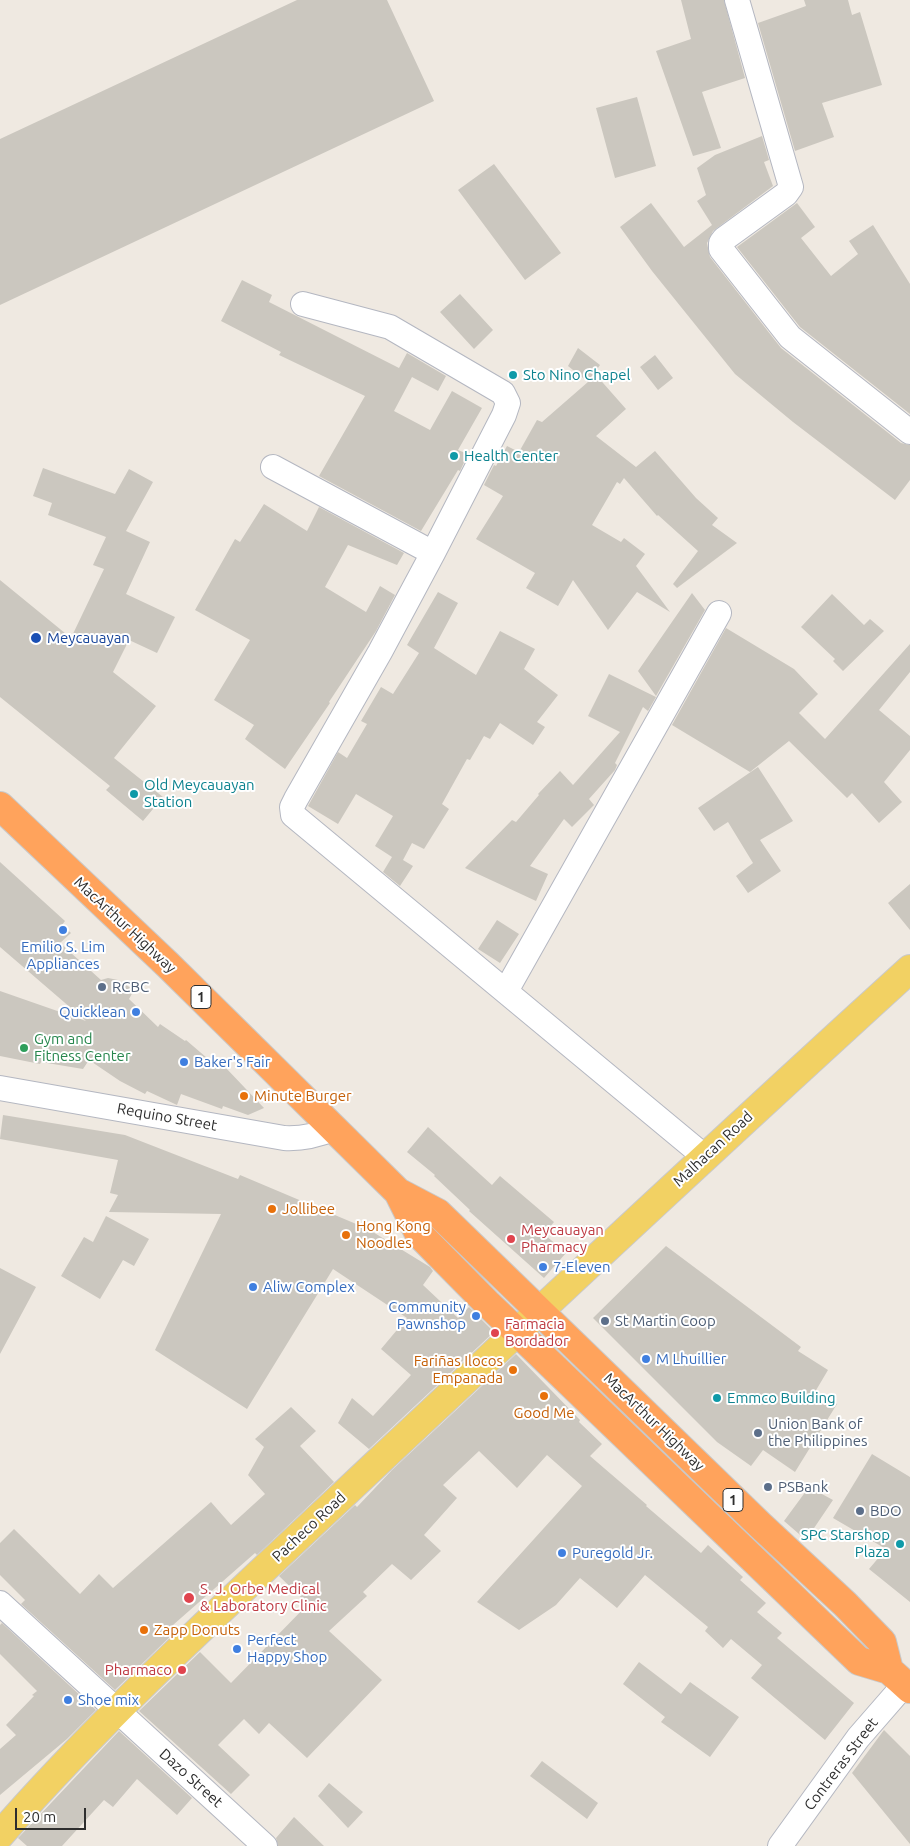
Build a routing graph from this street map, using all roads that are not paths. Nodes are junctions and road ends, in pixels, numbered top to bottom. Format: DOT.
graph roads {
  1 [pos="737,0"];
  2 [pos="303,304"];
  3 [pos="910,432"];
  4 [pos="274,467"];
  5 [pos="434,552"];
  6 [pos="719,613"];
  7 [pos="0,806"];
  8 [pos="910,969"];
  9 [pos="506,991"];
  10 [pos="0,1088"];
  11 [pos="333,1129"];
  12 [pos="705,1157"];
  13 [pos="398,1192"];
  14 [pos="540,1311"];
  15 [pos="518,1331"];
  16 [pos="0,1603"];
  17 [pos="901,1681"];
  18 [pos="116,1710"];
  19 [pos="0,1835"];
  20 [pos="265,1846"];
  21 [pos="780,1846"];
  1 -- 3 [label="street"];
  2 -- 5 [label="street"];
  4 -- 5 [label="street"];
  5 -- 9 [label="street"];
  6 -- 9 [label="street"];
  7 -- 11 [label="highway, MacArthur Highway / 1"];
  8 -- 12 [label="main road, Malhacan Road"];
  9 -- 12 [label="street"];
  10 -- 11 [label="street, Requino Street"];
  11 -- 13 [label="highway, MacArthur Highway / 1"];
  12 -- 14 [label="main road, Malhacan Road"];
  13 -- 14 [label="highway, MacArthur Highway / 1"];
  13 -- 15 [label="highway, MacArthur Highway / 1"];
  14 -- 15 [label="main road, Malhacan Road"];
  14 -- 17 [label="highway, MacArthur Highway / 1"];
  15 -- 17 [label="highway, MacArthur Highway / 1"];
  15 -- 18 [label="main road, Pacheco Road"];
  16 -- 18 [label="street, Dazo Street"];
  17 -- 21 [label="street, Contreras Street"];
  18 -- 19 [label="main road, Pacheco Road"];
  18 -- 20 [label="street, Dazo Street"];
}
